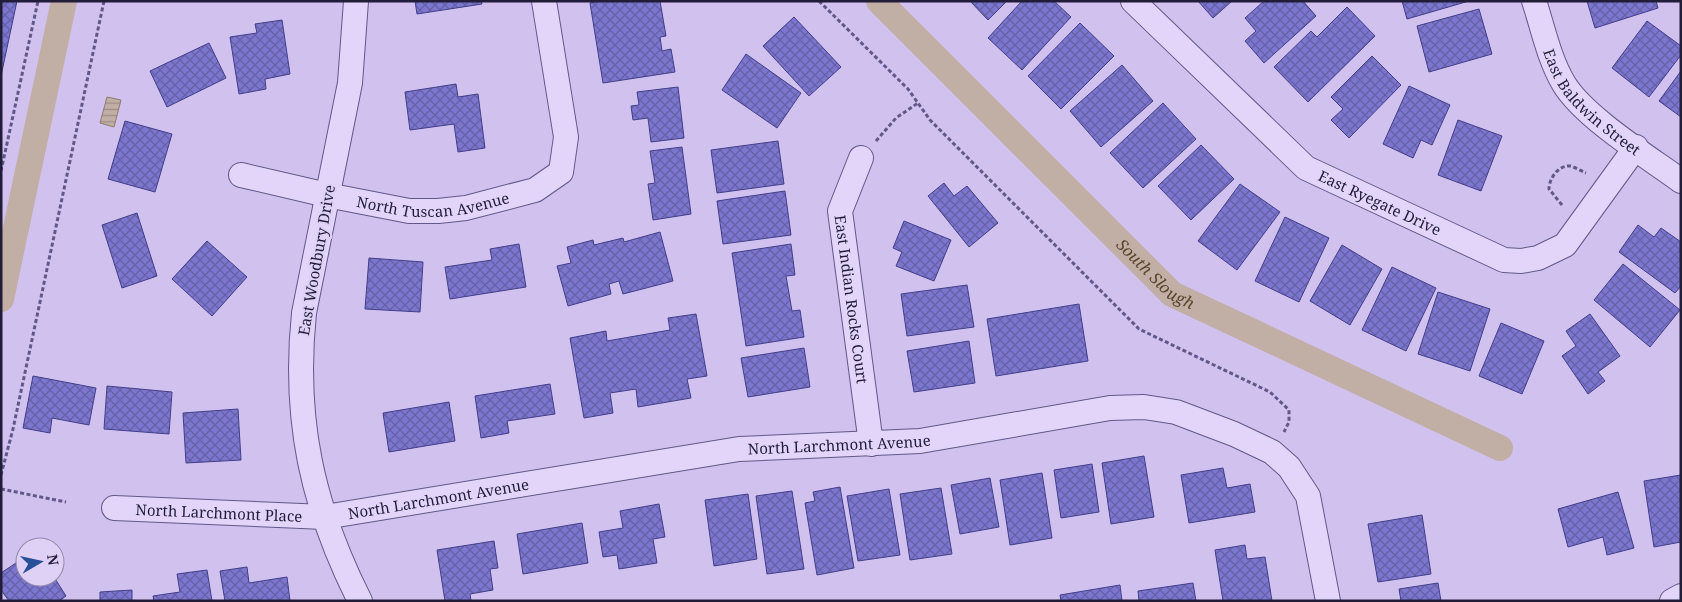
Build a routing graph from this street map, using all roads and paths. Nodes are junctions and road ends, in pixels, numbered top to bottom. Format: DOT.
graph roads {
  1 [pos="38,1"];
  2 [pos="104,1"];
  3 [pos="356,1"];
  4 [pos="544,1"];
  5 [pos="818,1"];
  6 [pos="1133,1"];
  7 [pos="1534,1"];
  8 [pos="918,103"];
  9 [pos="1636,147"];
  10 [pos="860,158"];
  11 [pos="1,171"];
  12 [pos="1586,173"];
  13 [pos="241,175"];
  14 [pos="1681,181"];
  15 [pos="327,196"];
  16 [pos="1562,204"];
  17 [pos="1282,435"];
  18 [pos="871,444"];
  19 [pos="1,474"];
  20 [pos="1,489"];
  21 [pos="66,502"];
  22 [pos="114,508"];
  23 [pos="325,517"];
  24 [pos="1681,596"];
  25 [pos="360,601"];
  26 [pos="1328,601"];
  27 [pos="1672,601"];
  1 -- 11 [label="path"];
  2 -- 19 [label="path"];
  3 -- 15 [label="street, East Woodbury Drive"];
  4 -- 15 [label="street, North Tuscan Avenue"];
  5 -- 8 [label="path"];
  6 -- 9 [label="street, East Ryegate Drive"];
  7 -- 9 [label="street, East Baldwin Street"];
  8 -- 10 [label="path"];
  8 -- 17 [label="path"];
  9 -- 14 [label="street, East Baldwin Street"];
  10 -- 18 [label="street, East Indian Rocks Court"];
  12 -- 16 [label="path"];
  13 -- 15 [label="street, North Tuscan Avenue"];
  15 -- 23 [label="street, East Woodbury Drive"];
  18 -- 23 [label="street, North Larchmont Avenue"];
  18 -- 26 [label="street, North Larchmont Avenue"];
  20 -- 21 [label="path"];
  22 -- 23 [label="street, North Larchmont Place"];
  23 -- 25 [label="street, East Woodbury Drive"];
  24 -- 27 [label="street"];
}
